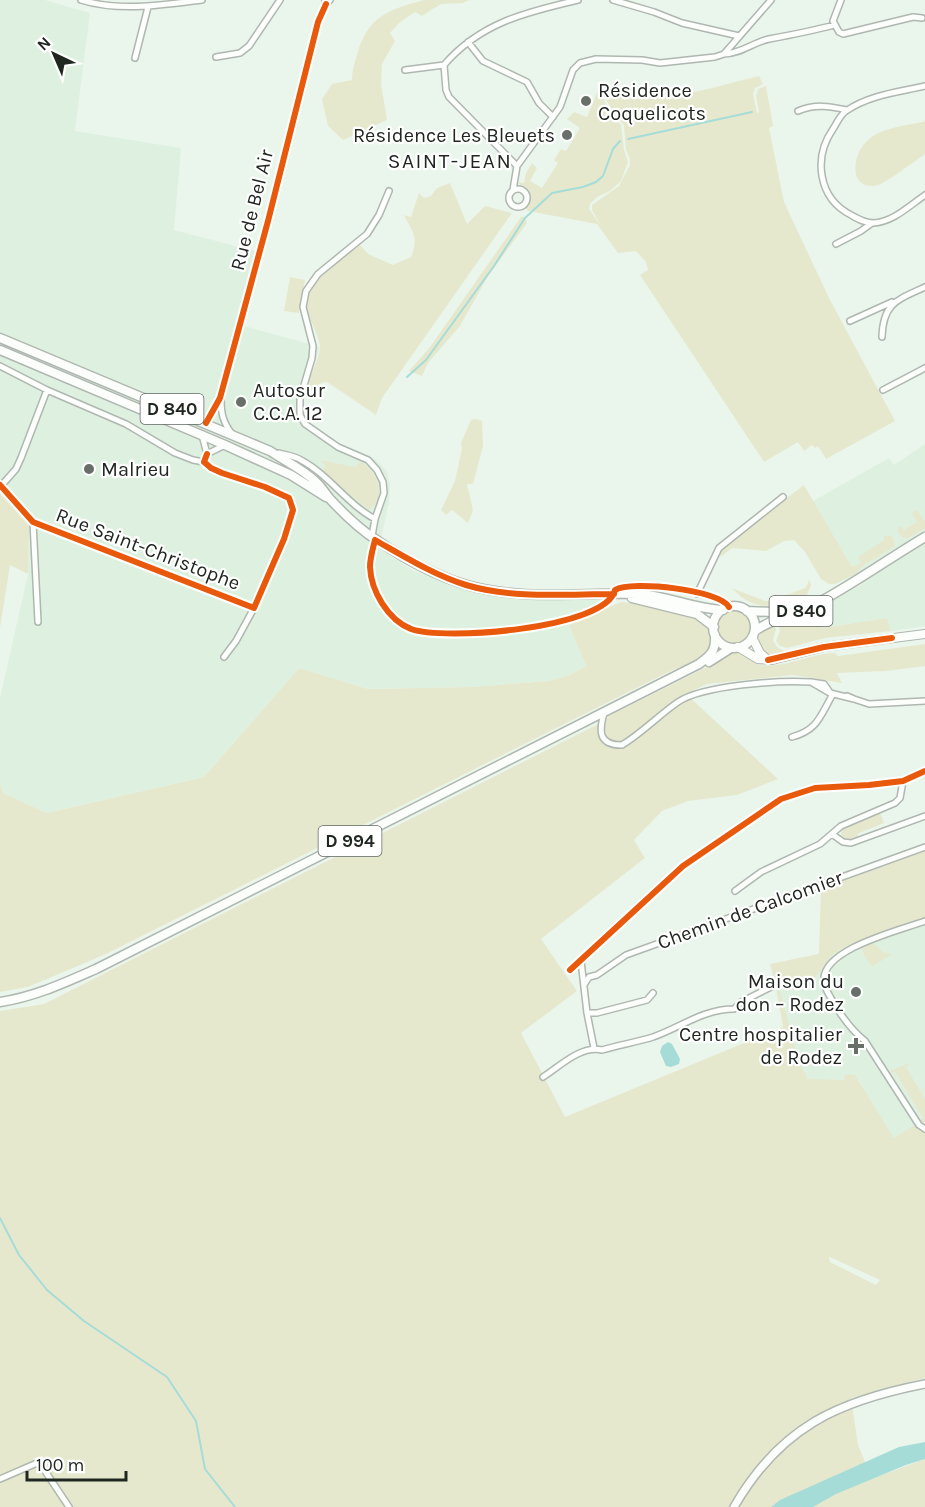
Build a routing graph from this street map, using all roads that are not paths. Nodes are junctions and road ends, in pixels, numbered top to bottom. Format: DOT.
graph roads {
  1 [pos="81,0"];
  2 [pos="202,0"];
  3 [pos="280,0"];
  4 [pos="578,0"];
  5 [pos="613,0"];
  6 [pos="771,0"];
  7 [pos="841,0"];
  8 [pos="327,1"];
  9 [pos="148,7"];
  10 [pos="922,18"];
  11 [pos="834,25"];
  12 [pos="739,36"];
  13 [pos="468,42"];
  14 [pos="724,54"];
  15 [pos="216,57"];
  16 [pos="135,58"];
  17 [pos="444,65"];
  18 [pos="405,70"];
  19 [pos="925,86"];
  20 [pos="847,110"];
  21 [pos="798,111"];
  22 [pos="554,117"];
  23 [pos="518,166"];
  24 [pos="513,190"];
  25 [pos="389,191"];
  26 [pos="925,195"];
  27 [pos="872,223"];
  28 [pos="836,244"];
  29 [pos="925,287"];
  30 [pos="897,300"];
  31 [pos="850,321"];
  32 [pos="882,337"];
  33 [pos="0,338"];
  34 [pos="0,350"];
  35 [pos="0,366"];
  36 [pos="925,368"];
  37 [pos="47,390"];
  38 [pos="883,390"];
  39 [pos="220,398"];
  40 [pos="206,423"];
  41 [pos="232,434"];
  42 [pos="202,435"];
  43 [pos="225,445"];
  44 [pos="270,451"];
  45 [pos="207,454"];
  46 [pos="204,462"];
  47 [pos="0,486"];
  48 [pos="783,497"];
  49 [pos="331,500"];
  50 [pos="375,519"];
  51 [pos="33,522"];
  52 [pos="925,537"];
  53 [pos="374,538"];
  54 [pos="845,586"];
  55 [pos="614,594"];
  56 [pos="697,594"];
  57 [pos="254,608"];
  58 [pos="726,609"];
  59 [pos="747,611"];
  60 [pos="38,622"];
  61 [pos="714,631"];
  62 [pos="753,634"];
  63 [pos="925,634"];
  64 [pos="735,648"];
  65 [pos="224,657"];
  66 [pos="768,660"];
  67 [pos="699,664"];
  68 [pos="831,693"];
  69 [pos="925,700"];
  70 [pos="604,714"];
  71 [pos="792,736"];
  72 [pos="925,771"];
  73 [pos="903,781"];
  74 [pos="925,816"];
  75 [pos="832,834"];
  76 [pos="925,847"];
  77 [pos="735,891"];
  78 [pos="925,921"];
  79 [pos="581,961"];
  80 [pos="570,970"];
  81 [pos="779,983"];
  82 [pos="584,985"];
  83 [pos="653,993"];
  84 [pos="0,1002"];
  85 [pos="587,1013"];
  86 [pos="594,1048"];
  87 [pos="543,1077"];
  88 [pos="925,1130"];
  89 [pos="925,1384"];
  90 [pos="0,1479"];
  91 [pos="69,1507"];
  92 [pos="734,1507"];
  1 -- 9 [label="street"];
  2 -- 9 [label="street"];
  3 -- 15 [label="street"];
  4 -- 13 [label="street"];
  5 -- 12 [label="street"];
  6 -- 12 [label="street"];
  7 -- 11 [label="street"];
  8 -- 39 [label="street, Rue de Bel Air"];
  9 -- 16 [label="street"];
  10 -- 11 [label="street"];
  11 -- 14 [label="street"];
  12 -- 14 [label="street"];
  13 -- 17 [label="street"];
  13 -- 22 [label="street"];
  14 -- 22 [label="street"];
  17 -- 18 [label="street"];
  17 -- 23 [label="street"];
  19 -- 20 [label="street"];
  20 -- 21 [label="street"];
  20 -- 27 [label="street"];
  22 -- 23 [label="street"];
  23 -- 24 [label="street"];
  25 -- 50 [label="street"];
  26 -- 27 [label="street"];
  27 -- 28 [label="street"];
  29 -- 30 [label="street"];
  30 -- 31 [label="street"];
  30 -- 32 [label="street"];
  33 -- 40 [label="main road, D 840"];
  34 -- 42 [label="main road, D 840"];
  35 -- 37 [label="street"];
  36 -- 38 [label="street"];
  37 -- 46 [label="street"];
  37 -- 47 [label="street"];
  39 -- 40 [label="street, Rue de Bel Air"];
  39 -- 41 [label="street, Rue de Bel Air"];
  40 -- 41 [label="main road, D 840"];
  41 -- 44 [label="main road, D 840"];
  42 -- 43 [label="main road, D 840"];
  42 -- 45 [label="street"];
  43 -- 45 [label="street"];
  43 -- 49 [label="main road, D 840"];
  44 -- 49 [label="main road, D 840"];
  44 -- 50 [label="street"];
  45 -- 46 [label="street"];
  46 -- 57 [label="street, Rue Saint-Christophe"];
  47 -- 51 [label="street, Rue Saint-Christophe"];
  48 -- 56 [label="street"];
  49 -- 53 [label="main road, D 840"];
  50 -- 53 [label="street"];
  51 -- 57 [label="street, Rue Saint-Christophe"];
  51 -- 60 [label="street"];
  52 -- 54 [label="main road, D 840"];
  53 -- 55 [label="main road, D 840"];
  53 -- 55 [label="street"];
  54 -- 59 [label="main road, D 840"];
  54 -- 62 [label="main road, D 840"];
  55 -- 56 [label="street"];
  55 -- 58 [label="main road, D 840"];
  55 -- 61 [label="main road, D 840"];
  56 -- 58 [label="street"];
  57 -- 65 [label="street, Rue Saint-Christophe"];
  58 -- 59 [label="main road"];
  58 -- 61 [label="main road"];
  59 -- 62 [label="main road"];
  61 -- 64 [label="main road"];
  61 -- 67 [label="main road, D 994"];
  62 -- 64 [label="main road"];
  62 -- 66 [label="main road, D 840"];
  63 -- 66 [label="main road, D 840"];
  64 -- 66 [label="main road"];
  64 -- 67 [label="main road, D 994"];
  67 -- 70 [label="main road, D 994"];
  68 -- 69 [label="street"];
  68 -- 70 [label="street"];
  68 -- 71 [label="street"];
  70 -- 84 [label="main road, D 994"];
  72 -- 73 [label="street"];
  73 -- 75 [label="street"];
  73 -- 79 [label="street"];
  74 -- 75 [label="street"];
  75 -- 77 [label="street"];
  76 -- 82 [label="street, Chemin de Calcomier"];
  78 -- 88 [label="street"];
  79 -- 80 [label="street"];
  79 -- 82 [label="street"];
  81 -- 86 [label="street"];
  82 -- 85 [label="street"];
  83 -- 85 [label="street"];
  85 -- 86 [label="street"];
  86 -- 87 [label="street"];
  89 -- 92 [label="street"];
  90 -- 91 [label="street"];
}
